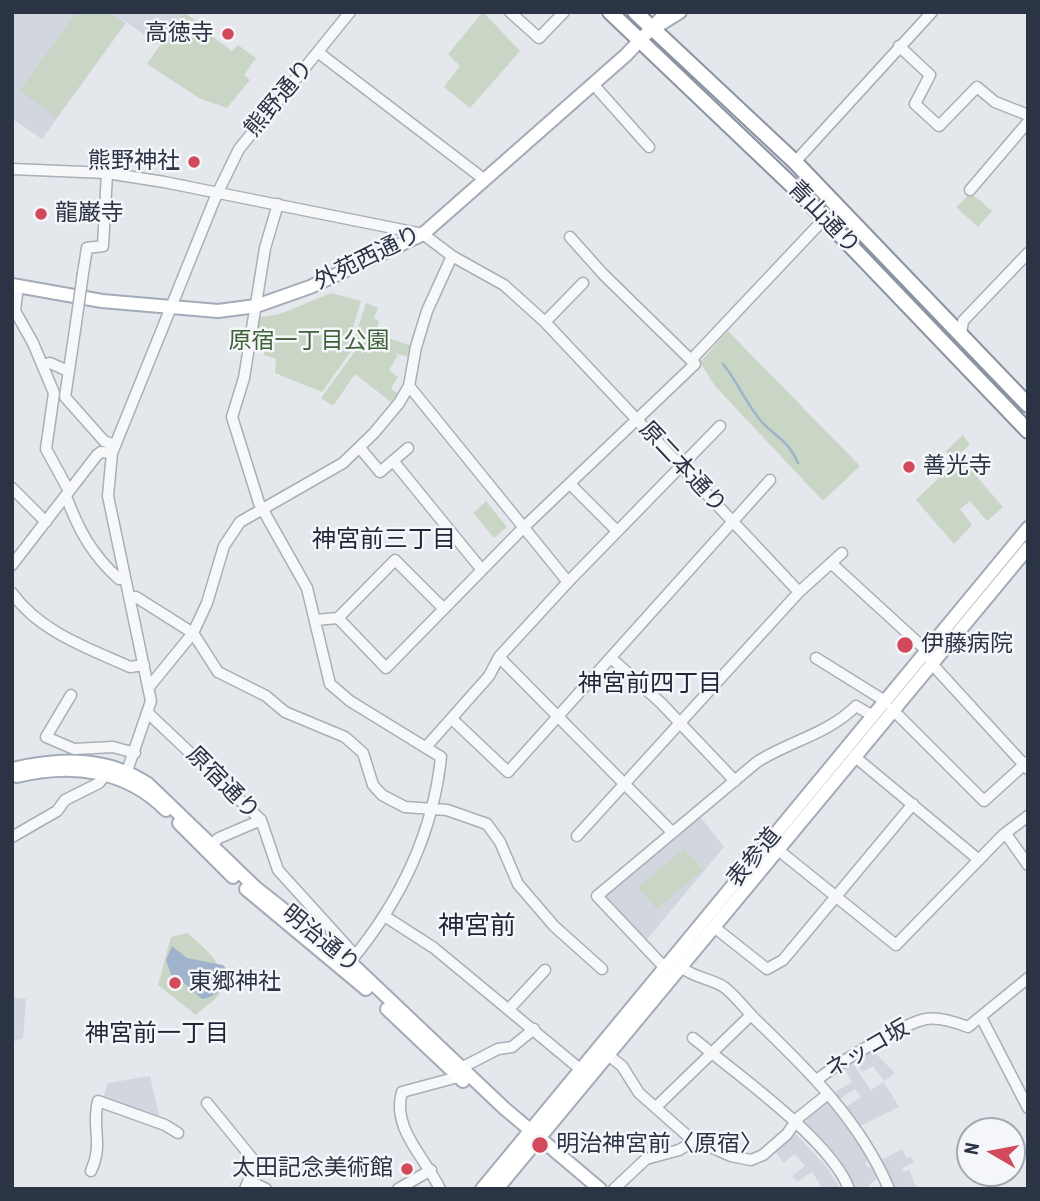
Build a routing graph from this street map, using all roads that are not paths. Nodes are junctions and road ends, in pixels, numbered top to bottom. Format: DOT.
graph roads {
  1 [pos="350,12"];
  2 [pos="510,12"];
  3 [pos="564,12"];
  4 [pos="610,12"];
  5 [pos="635,12"];
  6 [pos="667,12"];
  7 [pos="680,12"];
  8 [pos="932,12"];
  9 [pos="652,29"];
  10 [pos="640,42"];
  11 [pos="899,46"];
  12 [pos="319,52"];
  13 [pos="593,84"];
  14 [pos="1028,115"];
  15 [pos="1028,122"];
  16 [pos="649,147"];
  17 [pos="795,162"];
  18 [pos="12,169"];
  19 [pos="107,173"];
  20 [pos="485,180"];
  21 [pos="970,190"];
  22 [pos="219,191"];
  23 [pos="278,204"];
  24 [pos="824,219"];
  25 [pos="423,234"];
  26 [pos="570,237"];
  27 [pos="876,247"];
  28 [pos="1028,253"];
  29 [pos="452,256"];
  30 [pos="864,261"];
  31 [pos="583,283"];
  32 [pos="15,285"];
  33 [pos="256,306"];
  34 [pos="171,309"];
  35 [pos="545,322"];
  36 [pos="961,334"];
  37 [pos="691,360"];
  38 [pos="42,365"];
  39 [pos="68,371"];
  40 [pos="409,387"];
  41 [pos="1028,405"];
  42 [pos="637,420"];
  43 [pos="720,426"];
  44 [pos="1028,431"];
  45 [pos="360,448"];
  46 [pos="408,448"];
  47 [pos="113,449"];
  48 [pos="394,461"];
  49 [pos="682,466"];
  50 [pos="770,480"];
  51 [pos="570,484"];
  52 [pos="12,488"];
  53 [pos="67,493"];
  54 [pos="262,511"];
  55 [pos="46,522"];
  56 [pos="732,522"];
  57 [pos="524,527"];
  58 [pos="1028,528"];
  59 [pos="617,531"];
  60 [pos="1028,548"];
  61 [pos="842,553"];
  62 [pos="831,563"];
  63 [pos="12,565"];
  64 [pos="482,570"];
  65 [pos="125,578"];
  66 [pos="568,582"];
  67 [pos="799,592"];
  68 [pos="12,593"];
  69 [pos="130,597"];
  70 [pos="443,608"];
  71 [pos="338,618"];
  72 [pos="315,620"];
  73 [pos="194,633"];
  74 [pos="499,657"];
  75 [pos="929,657"];
  76 [pos="611,658"];
  77 [pos="816,658"];
  78 [pos="144,665"];
  79 [pos="149,687"];
  80 [pos="71,695"];
  81 [pos="889,705"];
  82 [pos="149,714"];
  83 [pos="560,715"];
  84 [pos="873,716"];
  85 [pos="452,719"];
  86 [pos="680,722"];
  87 [pos="426,747"];
  88 [pos="135,753"];
  89 [pos="854,756"];
  90 [pos="1026,765"];
  91 [pos="12,769"];
  92 [pos="106,774"];
  93 [pos="126,776"];
  94 [pos="12,777"];
  95 [pos="735,781"];
  96 [pos="625,782"];
  97 [pos="913,804"];
  98 [pos="431,810"];
  99 [pos="1028,816"];
  100 [pos="261,820"];
  101 [pos="671,831"];
  102 [pos="1006,834"];
  103 [pos="577,836"];
  104 [pos="12,837"];
  105 [pos="212,844"];
  106 [pos="777,849"];
  107 [pos="979,860"];
  108 [pos="1028,865"];
  109 [pos="836,897"];
  110 [pos="386,917"];
  111 [pos="714,927"];
  112 [pos="348,960"];
  113 [pos="681,967"];
  114 [pos="665,968"];
  115 [pos="601,969"];
  116 [pos="545,970"];
  117 [pos="1027,979"];
  118 [pos="509,1009"];
  119 [pos="751,1015"];
  120 [pos="981,1017"];
  121 [pos="534,1030"];
  122 [pos="693,1038"];
  123 [pos="712,1053"];
  124 [pos="608,1055"];
  125 [pos="580,1069"];
  126 [pos="460,1073"];
  127 [pos="817,1080"];
  128 [pos="1024,1088"];
  129 [pos="828,1094"];
  130 [pos="207,1103"];
  131 [pos="656,1107"];
  132 [pos="1028,1108"];
  133 [pos="795,1123"];
  134 [pos="178,1133"];
  135 [pos="532,1137"];
  136 [pos="694,1141"];
  137 [pos="431,1170"];
  138 [pos="92,1171"];
  139 [pos="247,1185"];
  140 [pos="266,1189"];
  141 [pos="398,1189"];
  142 [pos="440,1189"];
  143 [pos="482,1189"];
  144 [pos="497,1189"];
  145 [pos="587,1189"];
  146 [pos="600,1189"];
  147 [pos="614,1189"];
  148 [pos="849,1189"];
  149 [pos="888,1189"];
  1 -- 12 [label="street, 熊野通り"];
  2 -- 3 [label="street"];
  4 -- 10 [label="highway, 青山通り"];
  5 -- 9 [label="highway, 青山通り"];
  6 -- 9 [label="main road, 外苑西通り"];
  7 -- 9 [label="main road, 外苑西通り"];
  8 -- 11 [label="street"];
  9 -- 10 [label="main road, 外苑西通り"];
  9 -- 17 [label="highway, 青山通り"];
  10 -- 13 [label="main road, 外苑西通り"];
  10 -- 24 [label="highway, 青山通り"];
  11 -- 14 [label="street"];
  11 -- 17 [label="street"];
  12 -- 20 [label="street"];
  12 -- 22 [label="street, 熊野通り"];
  13 -- 16 [label="street"];
  13 -- 20 [label="main road, 外苑西通り"];
  15 -- 21 [label="street"];
  17 -- 27 [label="highway, 青山通り"];
  18 -- 19 [label="street"];
  19 -- 22 [label="street"];
  19 -- 39 [label="street, bridge"];
  20 -- 25 [label="main road, 外苑西通り"];
  22 -- 23 [label="street"];
  22 -- 34 [label="street, 熊野通り"];
  23 -- 25 [label="street"];
  23 -- 33 [label="street"];
  24 -- 30 [label="highway, 青山通り"];
  24 -- 37 [label="street"];
  25 -- 29 [label="street, 原二本通り"];
  25 -- 33 [label="main road, 外苑西通り"];
  26 -- 37 [label="street"];
  27 -- 30 [label="highway"];
  27 -- 36 [label="highway, 青山通り"];
  28 -- 36 [label="street"];
  29 -- 35 [label="street, 原二本通り"];
  29 -- 40 [label="street"];
  30 -- 44 [label="highway, 青山通り"];
  31 -- 35 [label="street"];
  32 -- 34 [label="main road, 外苑西通り"];
  32 -- 38 [label="street"];
  33 -- 34 [label="main road, 外苑西通り"];
  33 -- 54 [label="street"];
  34 -- 47 [label="street, 熊野通り"];
  35 -- 42 [label="street, 原二本通り"];
  36 -- 41 [label="highway, 青山通り"];
  37 -- 42 [label="street"];
  38 -- 39 [label="street"];
  38 -- 53 [label="street"];
  39 -- 47 [label="street"];
  40 -- 45 [label="street"];
  40 -- 57 [label="street"];
  42 -- 49 [label="street, 原二本通り"];
  42 -- 51 [label="street"];
  43 -- 49 [label="street"];
  45 -- 48 [label="street"];
  45 -- 54 [label="street"];
  46 -- 48 [label="street"];
  47 -- 53 [label="street"];
  47 -- 65 [label="street, 熊野通り"];
  48 -- 64 [label="street"];
  49 -- 56 [label="street, 原二本通り"];
  49 -- 59 [label="street"];
  50 -- 56 [label="street"];
  51 -- 57 [label="street"];
  51 -- 59 [label="street"];
  52 -- 55 [label="street"];
  53 -- 55 [label="street"];
  53 -- 65 [label="street"];
  54 -- 72 [label="street"];
  54 -- 73 [label="street"];
  55 -- 63 [label="street"];
  56 -- 67 [label="street, 原二本通り"];
  56 -- 76 [label="street"];
  57 -- 64 [label="street"];
  57 -- 66 [label="street"];
  58 -- 75 [label="main road, 表参道"];
  59 -- 66 [label="street"];
  60 -- 75 [label="main road, 表参道"];
  61 -- 62 [label="street"];
  62 -- 67 [label="street"];
  62 -- 75 [label="street"];
  64 -- 70 [label="street"];
  65 -- 69 [label="street, 熊野通り"];
  66 -- 74 [label="street"];
  67 -- 86 [label="street"];
  68 -- 78 [label="street"];
  69 -- 73 [label="street"];
  69 -- 78 [label="street, 熊野通り"];
  70 -- 71 [label="street"];
  70 -- 71 [label="street"];
  71 -- 72 [label="street"];
  72 -- 87 [label="street"];
  73 -- 79 [label="street"];
  73 -- 98 [label="street"];
  74 -- 83 [label="street"];
  74 -- 85 [label="street"];
  75 -- 81 [label="main road, 表参道"];
  75 -- 90 [label="street"];
  76 -- 83 [label="street"];
  76 -- 86 [label="street"];
  77 -- 81 [label="street"];
  78 -- 79 [label="street, 熊野通り"];
  79 -- 82 [label="street, 熊野通り"];
  80 -- 88 [label="street"];
  81 -- 84 [label="main road, 表参道"];
  81 -- 89 [label="main road, 表参道"];
  81 -- 90 [label="street"];
  82 -- 88 [label="street, 熊野通り"];
  82 -- 100 [label="street, 原宿通り"];
  83 -- 85 [label="street"];
  83 -- 96 [label="street"];
  84 -- 95 [label="street"];
  84 -- 114 [label="main road, 表参道"];
  85 -- 87 [label="street"];
  86 -- 95 [label="street"];
  86 -- 96 [label="street"];
  87 -- 98 [label="street"];
  88 -- 93 [label="street, 熊野通り"];
  89 -- 97 [label="street"];
  89 -- 106 [label="main road, 表参道"];
  91 -- 93 [label="main road, 明治通り"];
  92 -- 93 [label="main road, 明治通り"];
  92 -- 94 [label="main road, 明治通り"];
  92 -- 104 [label="street"];
  93 -- 105 [label="main road, 明治通り"];
  93 -- 112 [label="main road, 明治通り"];
  95 -- 101 [label="street"];
  96 -- 101 [label="street"];
  96 -- 103 [label="street"];
  97 -- 107 [label="street"];
  97 -- 109 [label="street"];
  98 -- 110 [label="street"];
  98 -- 115 [label="street"];
  99 -- 102 [label="street"];
  100 -- 105 [label="street"];
  100 -- 112 [label="street, 原宿通り"];
  101 -- 114 [label="street"];
  102 -- 107 [label="street"];
  102 -- 108 [label="street"];
  105 -- 112 [label="main road, 明治通り"];
  106 -- 109 [label="street"];
  106 -- 111 [label="main road, 表参道"];
  107 -- 109 [label="street"];
  109 -- 111 [label="street"];
  110 -- 112 [label="street"];
  110 -- 118 [label="street"];
  111 -- 113 [label="main road, 表参道"];
  112 -- 126 [label="main road, 明治通り"];
  113 -- 119 [label="street"];
  113 -- 124 [label="main road, 表参道"];
  114 -- 125 [label="main road, 表参道"];
  116 -- 118 [label="street"];
  117 -- 120 [label="street, ネッコ坂"];
  118 -- 121 [label="street"];
  119 -- 123 [label="street"];
  119 -- 127 [label="street"];
  120 -- 127 [label="street, ネッコ坂"];
  120 -- 128 [label="street"];
  121 -- 125 [label="street"];
  121 -- 126 [label="street"];
  122 -- 123 [label="street"];
  123 -- 131 [label="street"];
  123 -- 133 [label="street"];
  124 -- 131 [label="street"];
  124 -- 135 [label="main road, 表参道"];
  125 -- 135 [label="main road, 表参道"];
  126 -- 135 [label="main road, 明治通り"];
  126 -- 137 [label="street"];
  127 -- 129 [label="street"];
  128 -- 132 [label="street"];
  129 -- 133 [label="street"];
  129 -- 149 [label="street"];
  130 -- 139 [label="street"];
  131 -- 136 [label="street"];
  133 -- 136 [label="street"];
  133 -- 148 [label="street"];
  134 -- 138 [label="street"];
  135 -- 143 [label="main road, 表参道"];
  135 -- 144 [label="main road, 表参道"];
  135 -- 145 [label="main road, 明治通り"];
  135 -- 146 [label="main road, 明治通り"];
  136 -- 147 [label="street"];
  137 -- 141 [label="street"];
  137 -- 142 [label="street"];
  139 -- 140 [label="street"];
}
